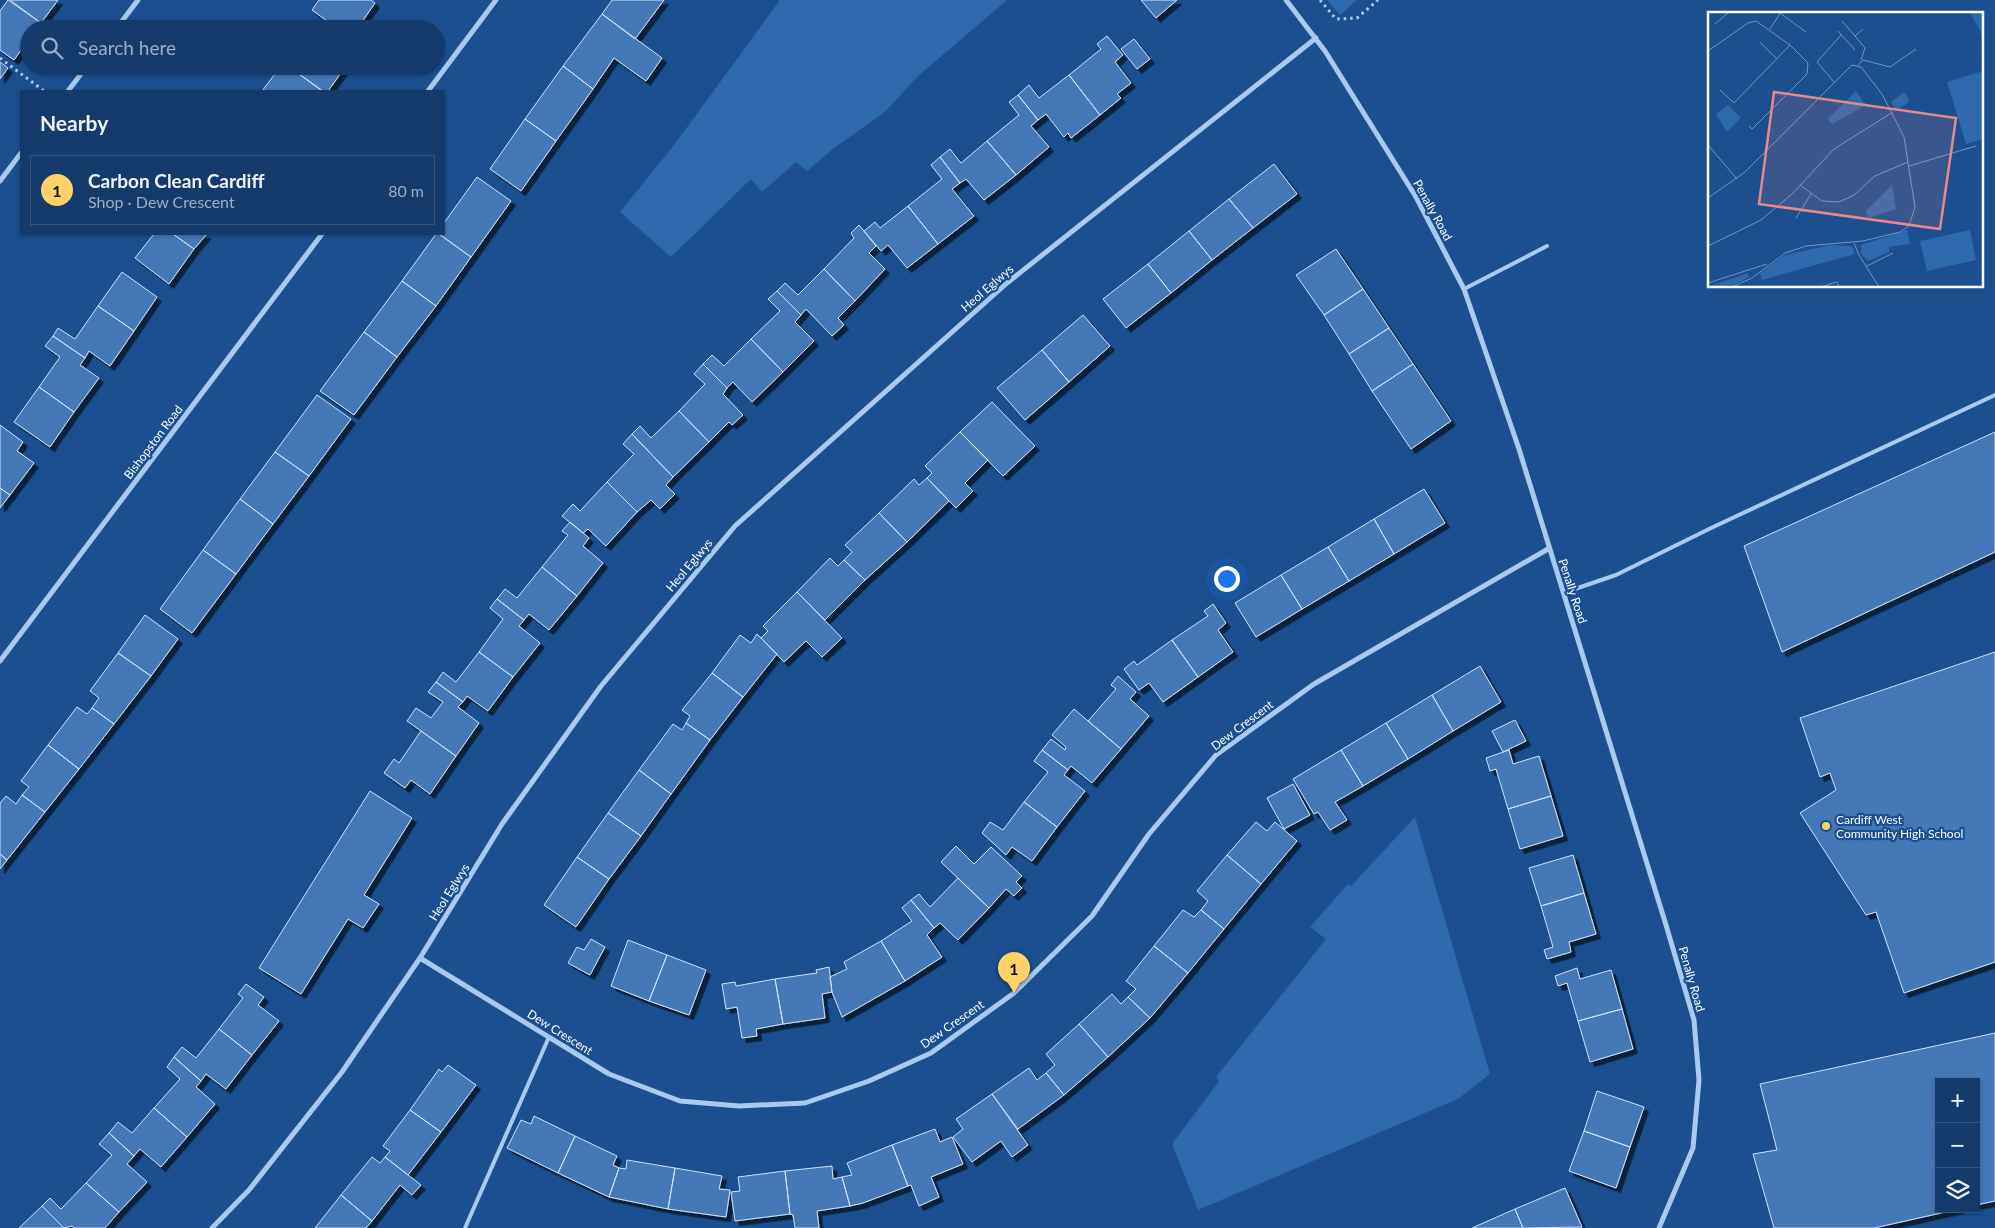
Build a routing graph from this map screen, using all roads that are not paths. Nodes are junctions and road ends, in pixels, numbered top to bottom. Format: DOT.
graph roads {
  1 [pos="138,0"];
  2 [pos="496,0"];
  3 [pos="1286,0"];
  4 [pos="123,20"];
  5 [pos="1316,38"];
  6 [pos="445,68"];
  7 [pos="80,75"];
  8 [pos="440,75"];
  9 [pos="69,90"];
  10 [pos="429,90"];
  11 [pos="20,154"];
  12 [pos="0,181"];
  13 [pos="321,235"];
  14 [pos="1547,246"];
  15 [pos="1464,289"];
  16 [pos="1995,395"];
  17 [pos="1548,549"];
  18 [pos="1563,593"];
  19 [pos="0,661"];
  20 [pos="420,958"];
  21 [pos="549,1037"];
  22 [pos="212,1228"];
  23 [pos="465,1228"];
  24 [pos="1659,1228"];
  1 -- 4 [label="street"];
  2 -- 6 [label="street"];
  3 -- 5 [label="street, Penally Road"];
  5 -- 15 [label="street, Penally Road"];
  5 -- 20 [label="street, Heol Eglwys"];
  7 -- 9 [label="street"];
  8 -- 10 [label="street"];
  11 -- 12 [label="street"];
  13 -- 19 [label="street, Bishopston Road"];
  14 -- 15 [label="lane"];
  15 -- 17 [label="street, Penally Road"];
  16 -- 18 [label="lane"];
  17 -- 18 [label="street, Penally Road"];
  17 -- 21 [label="street, Dew Crescent"];
  18 -- 24 [label="street, Penally Road"];
  20 -- 21 [label="street, Dew Crescent"];
  20 -- 22 [label="street, Heol Eglwys"];
  21 -- 23 [label="lane"];
}
